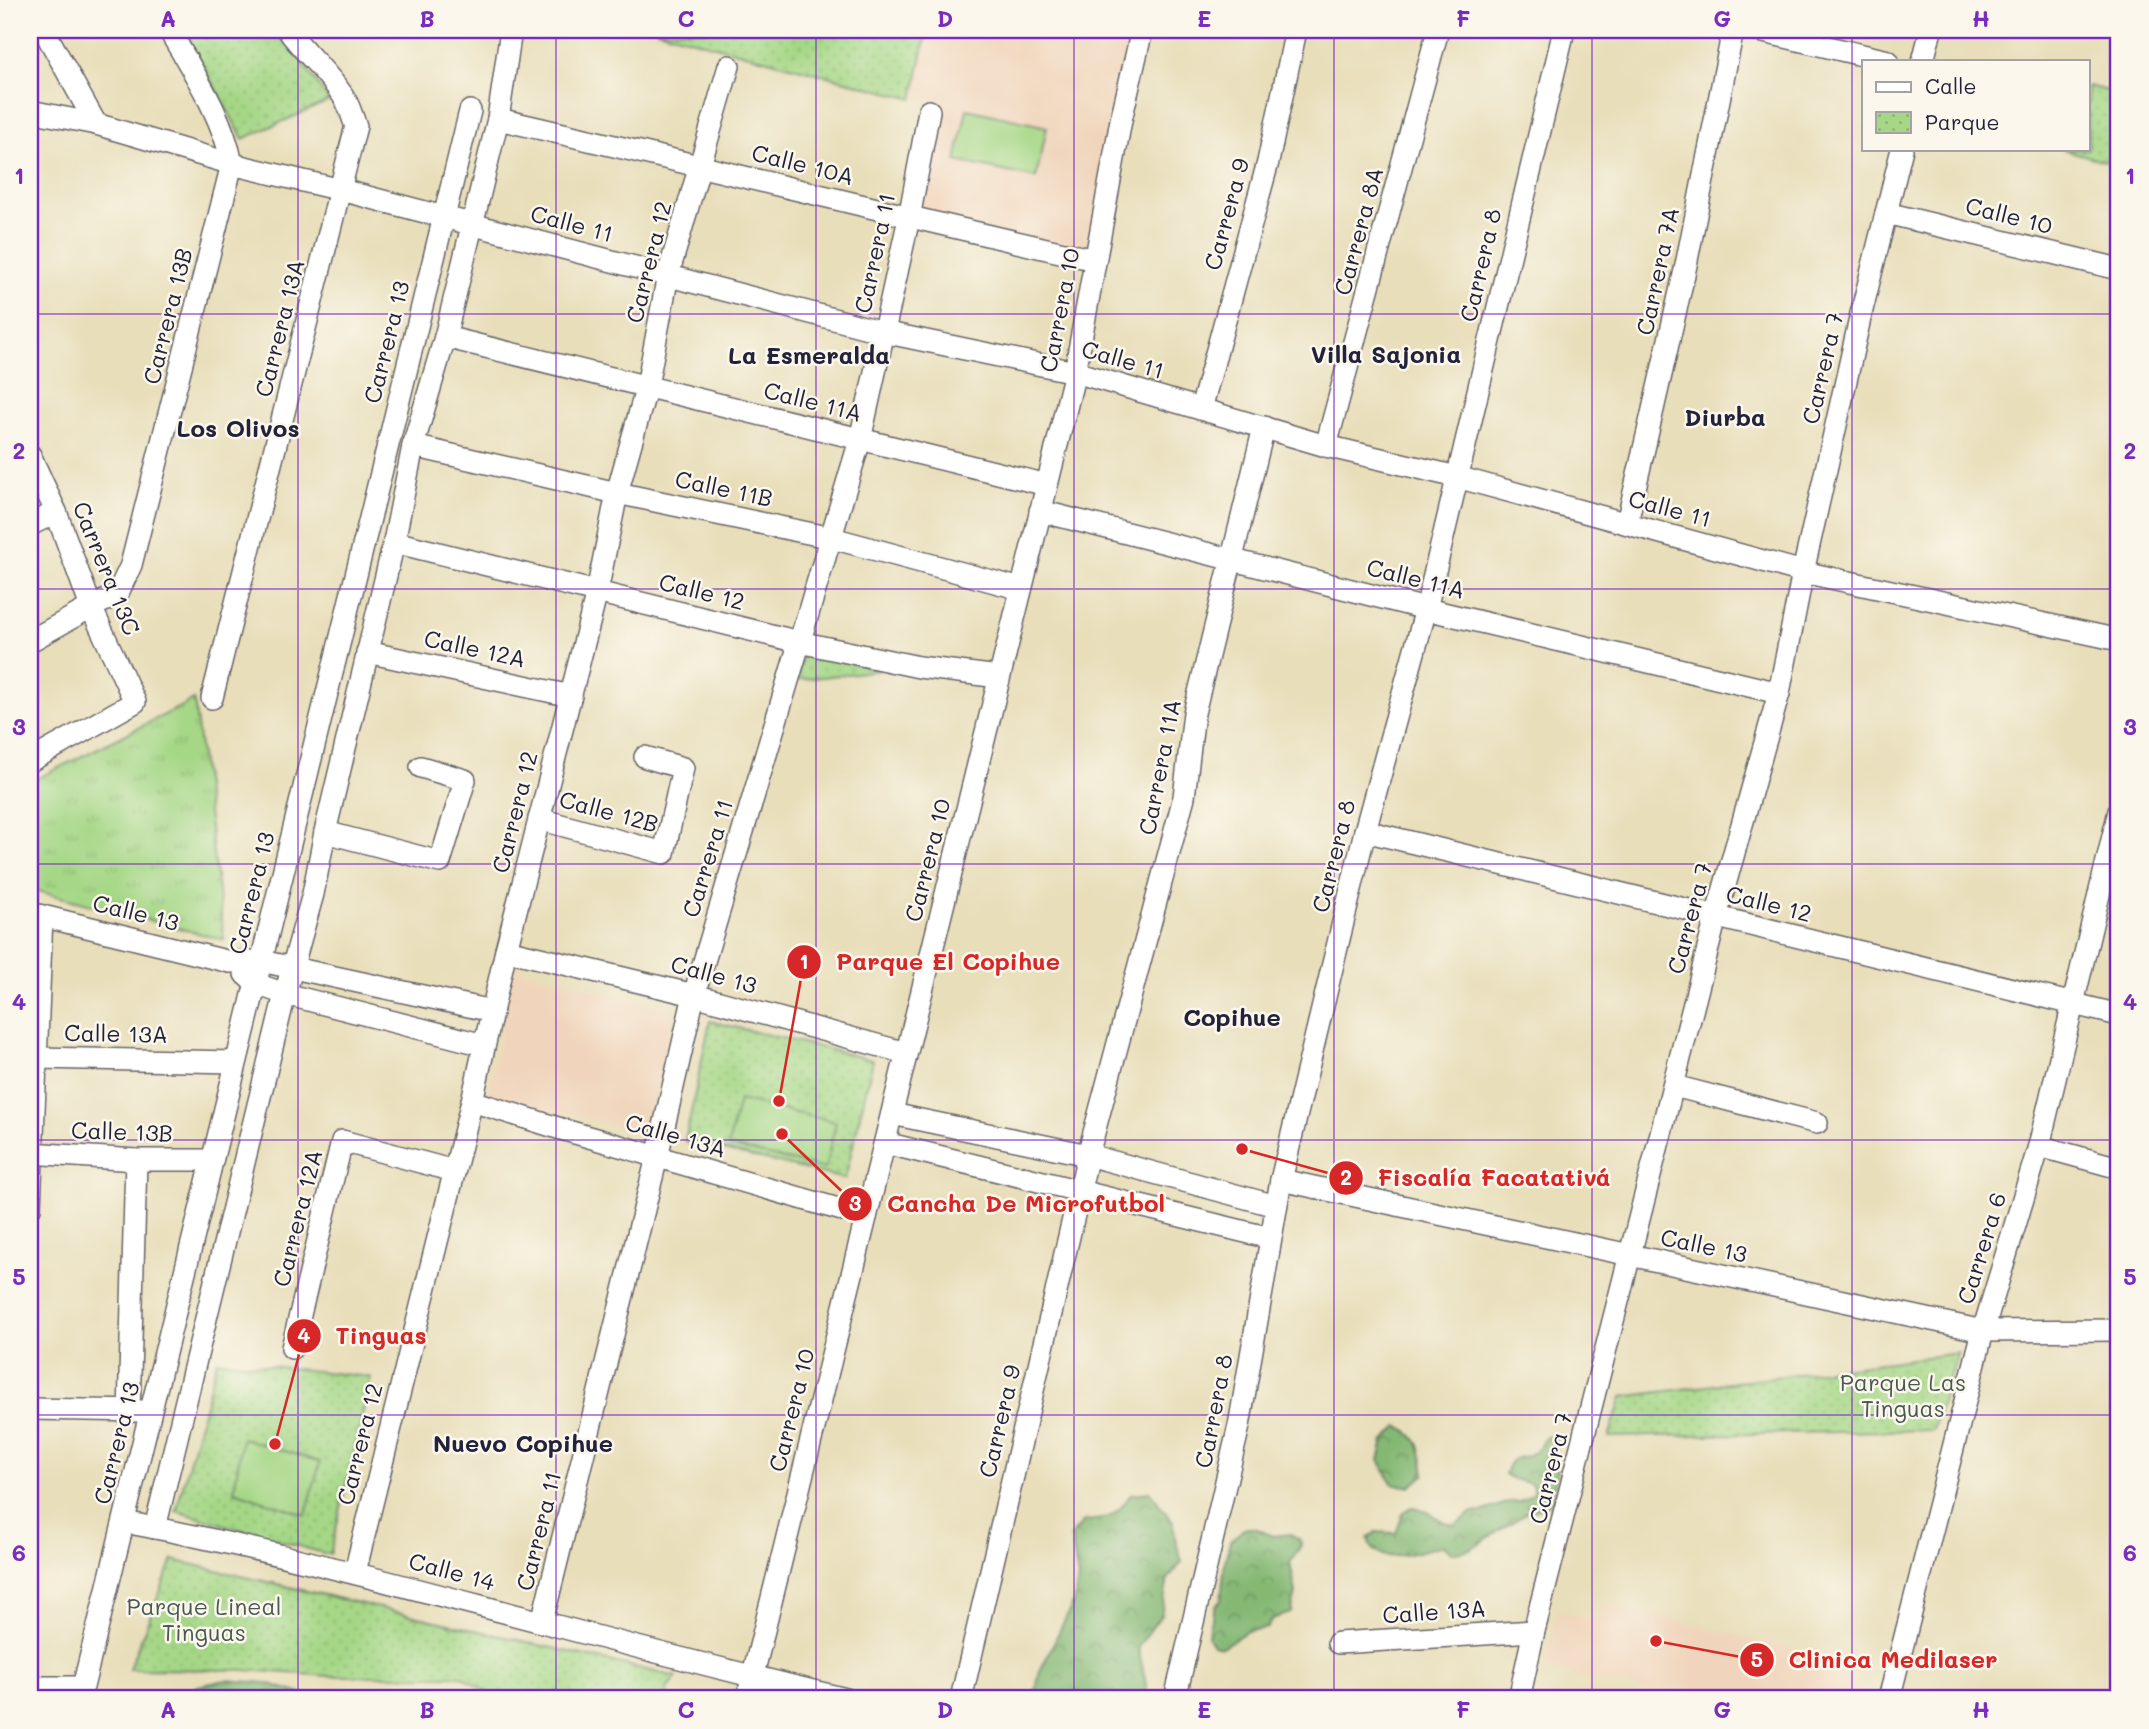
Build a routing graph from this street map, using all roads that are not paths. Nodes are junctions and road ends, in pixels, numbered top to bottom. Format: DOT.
graph roads {
  1 [pos="44,30"];
  2 [pos="169,30"];
  3 [pos="288,30"];
  4 [pos="511,30"];
  5 [pos="1142,30"];
  6 [pos="1296,30"];
  7 [pos="1438,30"];
  8 [pos="1564,30"];
  9 [pos="1733,30"];
  10 [pos="1755,30"];
  11 [pos="1930,30"];
  12 [pos="1884,60"];
  13 [pos="1923,60"];
  14 [pos="729,66"];
  15 [pos="30,111"];
  16 [pos="470,111"];
  17 [pos="929,111"];
  18 [pos="498,119"];
  19 [pos="96,124"];
  20 [pos="1902,150"];
  21 [pos="232,164"];
  22 [pos="699,165"];
  23 [pos="341,190"];
  24 [pos="1886,213"];
  25 [pos="443,217"];
  26 [pos="909,218"];
  27 [pos="471,225"];
  28 [pos="1095,260"];
  29 [pos="2119,269"];
  30 [pos="668,275"];
  31 [pos="883,332"];
  32 [pos="445,337"];
  33 [pos="1075,372"];
  34 [pos="647,386"];
  35 [pos="1201,410"];
  36 [pos="1264,427"];
  37 [pos="860,440"];
  38 [pos="414,446"];
  39 [pos="1326,446"];
  40 [pos="30,455"];
  41 [pos="1457,477"];
  42 [pos="1047,485"];
  43 [pos="617,493"];
  44 [pos="1040,511"];
  45 [pos="56,512"];
  46 [pos="1627,523"];
  47 [pos="30,525"];
  48 [pos="832,538"];
  49 [pos="394,542"];
  50 [pos="1232,558"];
  51 [pos="1803,572"];
  52 [pos="1021,589"];
  53 [pos="597,592"];
  54 [pos="90,607"];
  55 [pos="1426,609"];
  56 [pos="2119,640"];
  57 [pos="30,641"];
  58 [pos="799,642"];
  59 [pos="367,652"];
  60 [pos="999,677"];
  61 [pos="1779,692"];
  62 [pos="571,696"];
  63 [pos="212,698"];
  64 [pos="645,757"];
  65 [pos="30,761"];
  66 [pos="421,767"];
  67 [pos="2119,811"];
  68 [pos="539,820"];
  69 [pos="1365,831"];
  70 [pos="325,832"];
  71 [pos="36,915"];
  72 [pos="1716,917"];
  73 [pos="506,950"];
  74 [pos="261,961"];
  75 [pos="230,962"];
  76 [pos="292,968"];
  77 [pos="256,984"];
  78 [pos="285,994"];
  79 [pos="694,995"];
  80 [pos="2072,1003"];
  81 [pos="492,1011"];
  82 [pos="2119,1015"];
  83 [pos="484,1045"];
  84 [pos="906,1053"];
  85 [pos="36,1058"];
  86 [pos="236,1062"];
  87 [pos="1674,1086"];
  88 [pos="472,1101"];
  89 [pos="892,1114"];
  90 [pos="1817,1123"];
  91 [pos="885,1143"];
  92 [pos="2039,1146"];
  93 [pos="31,1153"];
  94 [pos="1088,1155"];
  95 [pos="657,1157"];
  96 [pos="136,1160"];
  97 [pos="212,1160"];
  98 [pos="2119,1167"];
  99 [pos="454,1171"];
  100 [pos="1281,1180"];
  101 [pos="1080,1189"];
  102 [pos="1276,1206"];
  103 [pos="30,1208"];
  104 [pos="866,1217"];
  105 [pos="1270,1238"];
  106 [pos="1631,1256"];
  107 [pos="2119,1330"];
  108 [pos="1983,1331"];
  109 [pos="292,1348"];
  110 [pos="30,1409"];
  111 [pos="151,1410"];
  112 [pos="129,1412"];
  113 [pos="124,1522"];
  114 [pos="155,1528"];
  115 [pos="355,1572"];
  116 [pos="542,1622"];
  117 [pos="1534,1631"];
  118 [pos="1338,1643"];
  119 [pos="752,1676"];
  120 [pos="30,1687"];
  121 [pos="747,1699"];
  122 [pos="846,1699"];
  123 [pos="961,1699"];
  124 [pos="1175,1699"];
  125 [pos="1519,1699"];
  126 [pos="1889,1699"];
  1 -- 19 [label="street"];
  2 -- 21 [label="street"];
  3 -- 23 [label="street, Carrera 13A"];
  4 -- 18 [label="street"];
  5 -- 28 [label="street, Carrera 10"];
  6 -- 35 [label="street, Carrera 9"];
  7 -- 39 [label="street, Carrera 8A"];
  8 -- 41 [label="street, Carrera 8"];
  9 -- 46 [label="street, Carrera 7A"];
  10 -- 12 [label="street"];
  11 -- 13 [label="street"];
  14 -- 22 [label="street, Carrera 12"];
  15 -- 19 [label="street, Calle 11"];
  16 -- 25 [label="street, Carrera 13"];
  17 -- 26 [label="street, Carrera 11"];
  18 -- 22 [label="street, Calle 10A"];
  18 -- 27 [label="street"];
  19 -- 21 [label="street, Calle 11"];
  20 -- 24 [label="street, Carrera 7"];
  21 -- 23 [label="street, Calle 11"];
  21 -- 54 [label="street, Carrera 13B"];
  22 -- 26 [label="street, Calle 10A"];
  22 -- 30 [label="street, Carrera 12"];
  23 -- 25 [label="street, Calle 11"];
  23 -- 63 [label="street, Carrera 13A"];
  24 -- 29 [label="street, Calle 10"];
  24 -- 51 [label="street, Carrera 7"];
  25 -- 27 [label="street, Calle 11"];
  25 -- 74 [label="street, Carrera 13"];
  26 -- 28 [label="street, Calle 10A"];
  26 -- 31 [label="street, Carrera 11"];
  27 -- 30 [label="street, Calle 11"];
  27 -- 32 [label="street"];
  28 -- 33 [label="street, Carrera 10"];
  30 -- 31 [label="street, Calle 11"];
  30 -- 34 [label="street, Carrera 12"];
  31 -- 33 [label="street, Calle 11"];
  31 -- 37 [label="street, Carrera 11"];
  32 -- 34 [label="street, Calle 11A"];
  32 -- 38 [label="street"];
  33 -- 35 [label="street, Calle 11"];
  33 -- 42 [label="street, Carrera 10"];
  34 -- 37 [label="street, Calle 11A"];
  34 -- 43 [label="street, Carrera 12"];
  35 -- 36 [label="street, Calle 11"];
  36 -- 39 [label="street, Calle 11"];
  36 -- 50 [label="street, Carrera 11A"];
  37 -- 42 [label="street, Calle 11A"];
  37 -- 48 [label="street, Carrera 11"];
  38 -- 43 [label="street, Calle 11B"];
  38 -- 49 [label="street"];
  39 -- 41 [label="street, Calle 11"];
  40 -- 45 [label="street, Carrera 13C"];
  41 -- 46 [label="street, Calle 11"];
  41 -- 55 [label="street, Carrera 8"];
  42 -- 44 [label="street, Carrera 10"];
  43 -- 48 [label="street, Calle 11B"];
  43 -- 53 [label="street, Carrera 12"];
  44 -- 50 [label="street, Calle 11A"];
  44 -- 52 [label="street, Carrera 10"];
  45 -- 47 [label="street"];
  45 -- 54 [label="street, Carrera 13C"];
  46 -- 51 [label="street, Calle 11"];
  48 -- 52 [label="street, Calle 11B"];
  48 -- 58 [label="street, Carrera 11"];
  49 -- 53 [label="street, Calle 12"];
  49 -- 59 [label="street"];
  50 -- 55 [label="street, Calle 11A"];
  50 -- 94 [label="street, Carrera 11A"];
  51 -- 56 [label="street, Calle 11"];
  51 -- 61 [label="street, Carrera 7"];
  52 -- 60 [label="street, Carrera 10"];
  53 -- 58 [label="street, Calle 12"];
  53 -- 62 [label="street, Carrera 12"];
  54 -- 57 [label="street, Carrera 13B"];
  54 -- 65 [label="street, Carrera 13C"];
  55 -- 61 [label="street, Calle 11A"];
  55 -- 69 [label="street, Carrera 8"];
  58 -- 60 [label="street, Calle 12"];
  58 -- 79 [label="street, Carrera 11"];
  59 -- 62 [label="street, Calle 12A"];
  59 -- 70 [label="street"];
  60 -- 84 [label="street, Carrera 10"];
  61 -- 72 [label="street, Carrera 7"];
  62 -- 68 [label="street, Carrera 12"];
  64 -- 68 [label="street, Calle 12B"];
  66 -- 70 [label="street"];
  67 -- 80 [label="street, Carrera 6"];
  68 -- 73 [label="street, Carrera 12"];
  69 -- 72 [label="street, Calle 12"];
  69 -- 100 [label="street, Carrera 8"];
  70 -- 76 [label="street"];
  71 -- 75 [label="street, Calle 13"];
  71 -- 85 [label="street"];
  72 -- 80 [label="street, Calle 12"];
  72 -- 87 [label="street, Carrera 7"];
  73 -- 79 [label="street, Calle 13"];
  73 -- 81 [label="street, Carrera 12"];
  74 -- 75 [label="street, Calle 13"];
  74 -- 76 [label="street, Calle 13"];
  74 -- 77 [label="street, Carrera 13"];
  75 -- 77 [label="street, Calle 13"];
  76 -- 78 [label="street"];
  76 -- 81 [label="street, Calle 13"];
  77 -- 78 [label="street, Calle 13"];
  77 -- 86 [label="street, Carrera 13"];
  78 -- 83 [label="street, Calle 13"];
  78 -- 114 [label="street"];
  79 -- 84 [label="street, Calle 13"];
  79 -- 95 [label="street, Carrera 11"];
  80 -- 82 [label="street, Calle 12"];
  80 -- 92 [label="street, Carrera 6"];
  81 -- 83 [label="street, Carrera 12"];
  83 -- 88 [label="street, Carrera 12"];
  84 -- 89 [label="street, Carrera 10"];
  85 -- 86 [label="street, Calle 13A"];
  85 -- 93 [label="street"];
  86 -- 97 [label="street, Carrera 13"];
  87 -- 90 [label="street"];
  87 -- 106 [label="street, Carrera 7"];
  88 -- 95 [label="street, Calle 13A"];
  88 -- 99 [label="street, Carrera 12"];
  89 -- 91 [label="street, Carrera 10"];
  89 -- 94 [label="street"];
  91 -- 101 [label="street"];
  91 -- 104 [label="street, Carrera 10"];
  92 -- 98 [label="street"];
  92 -- 108 [label="street, Carrera 6"];
  93 -- 96 [label="street, Calle 13B"];
  93 -- 103 [label="street"];
  94 -- 101 [label="street, Carrera 9"];
  94 -- 102 [label="street"];
  95 -- 104 [label="street, Calle 13A"];
  95 -- 116 [label="street, Carrera 11"];
  96 -- 97 [label="street, Calle 13B"];
  96 -- 112 [label="street, Carrera 13"];
  97 -- 111 [label="street, Carrera 13"];
  99 -- 109 [label="street, Carrera 12A"];
  99 -- 115 [label="street, Carrera 12"];
  100 -- 102 [label="street, Carrera 8"];
  100 -- 106 [label="street, Calle 13"];
  101 -- 105 [label="street"];
  101 -- 123 [label="street, Carrera 9"];
  102 -- 105 [label="street, Carrera 8"];
  104 -- 119 [label="street, Carrera 10"];
  105 -- 124 [label="street, Carrera 8"];
  106 -- 108 [label="street, Calle 13"];
  106 -- 117 [label="street, Carrera 7"];
  107 -- 108 [label="street, Calle 13"];
  108 -- 126 [label="street, Carrera 6"];
  110 -- 112 [label="street"];
  111 -- 112 [label="street"];
  111 -- 113 [label="street, Carrera 13"];
  113 -- 114 [label="street, Calle 14"];
  113 -- 120 [label="street, Carrera 13"];
  114 -- 115 [label="street, Calle 14"];
  115 -- 116 [label="street, Calle 14"];
  116 -- 119 [label="street, Calle 14"];
  117 -- 118 [label="street, Calle 13A"];
  117 -- 125 [label="street, Carrera 7"];
  119 -- 121 [label="street, Carrera 10"];
  119 -- 122 [label="street, Calle 14"];
}
